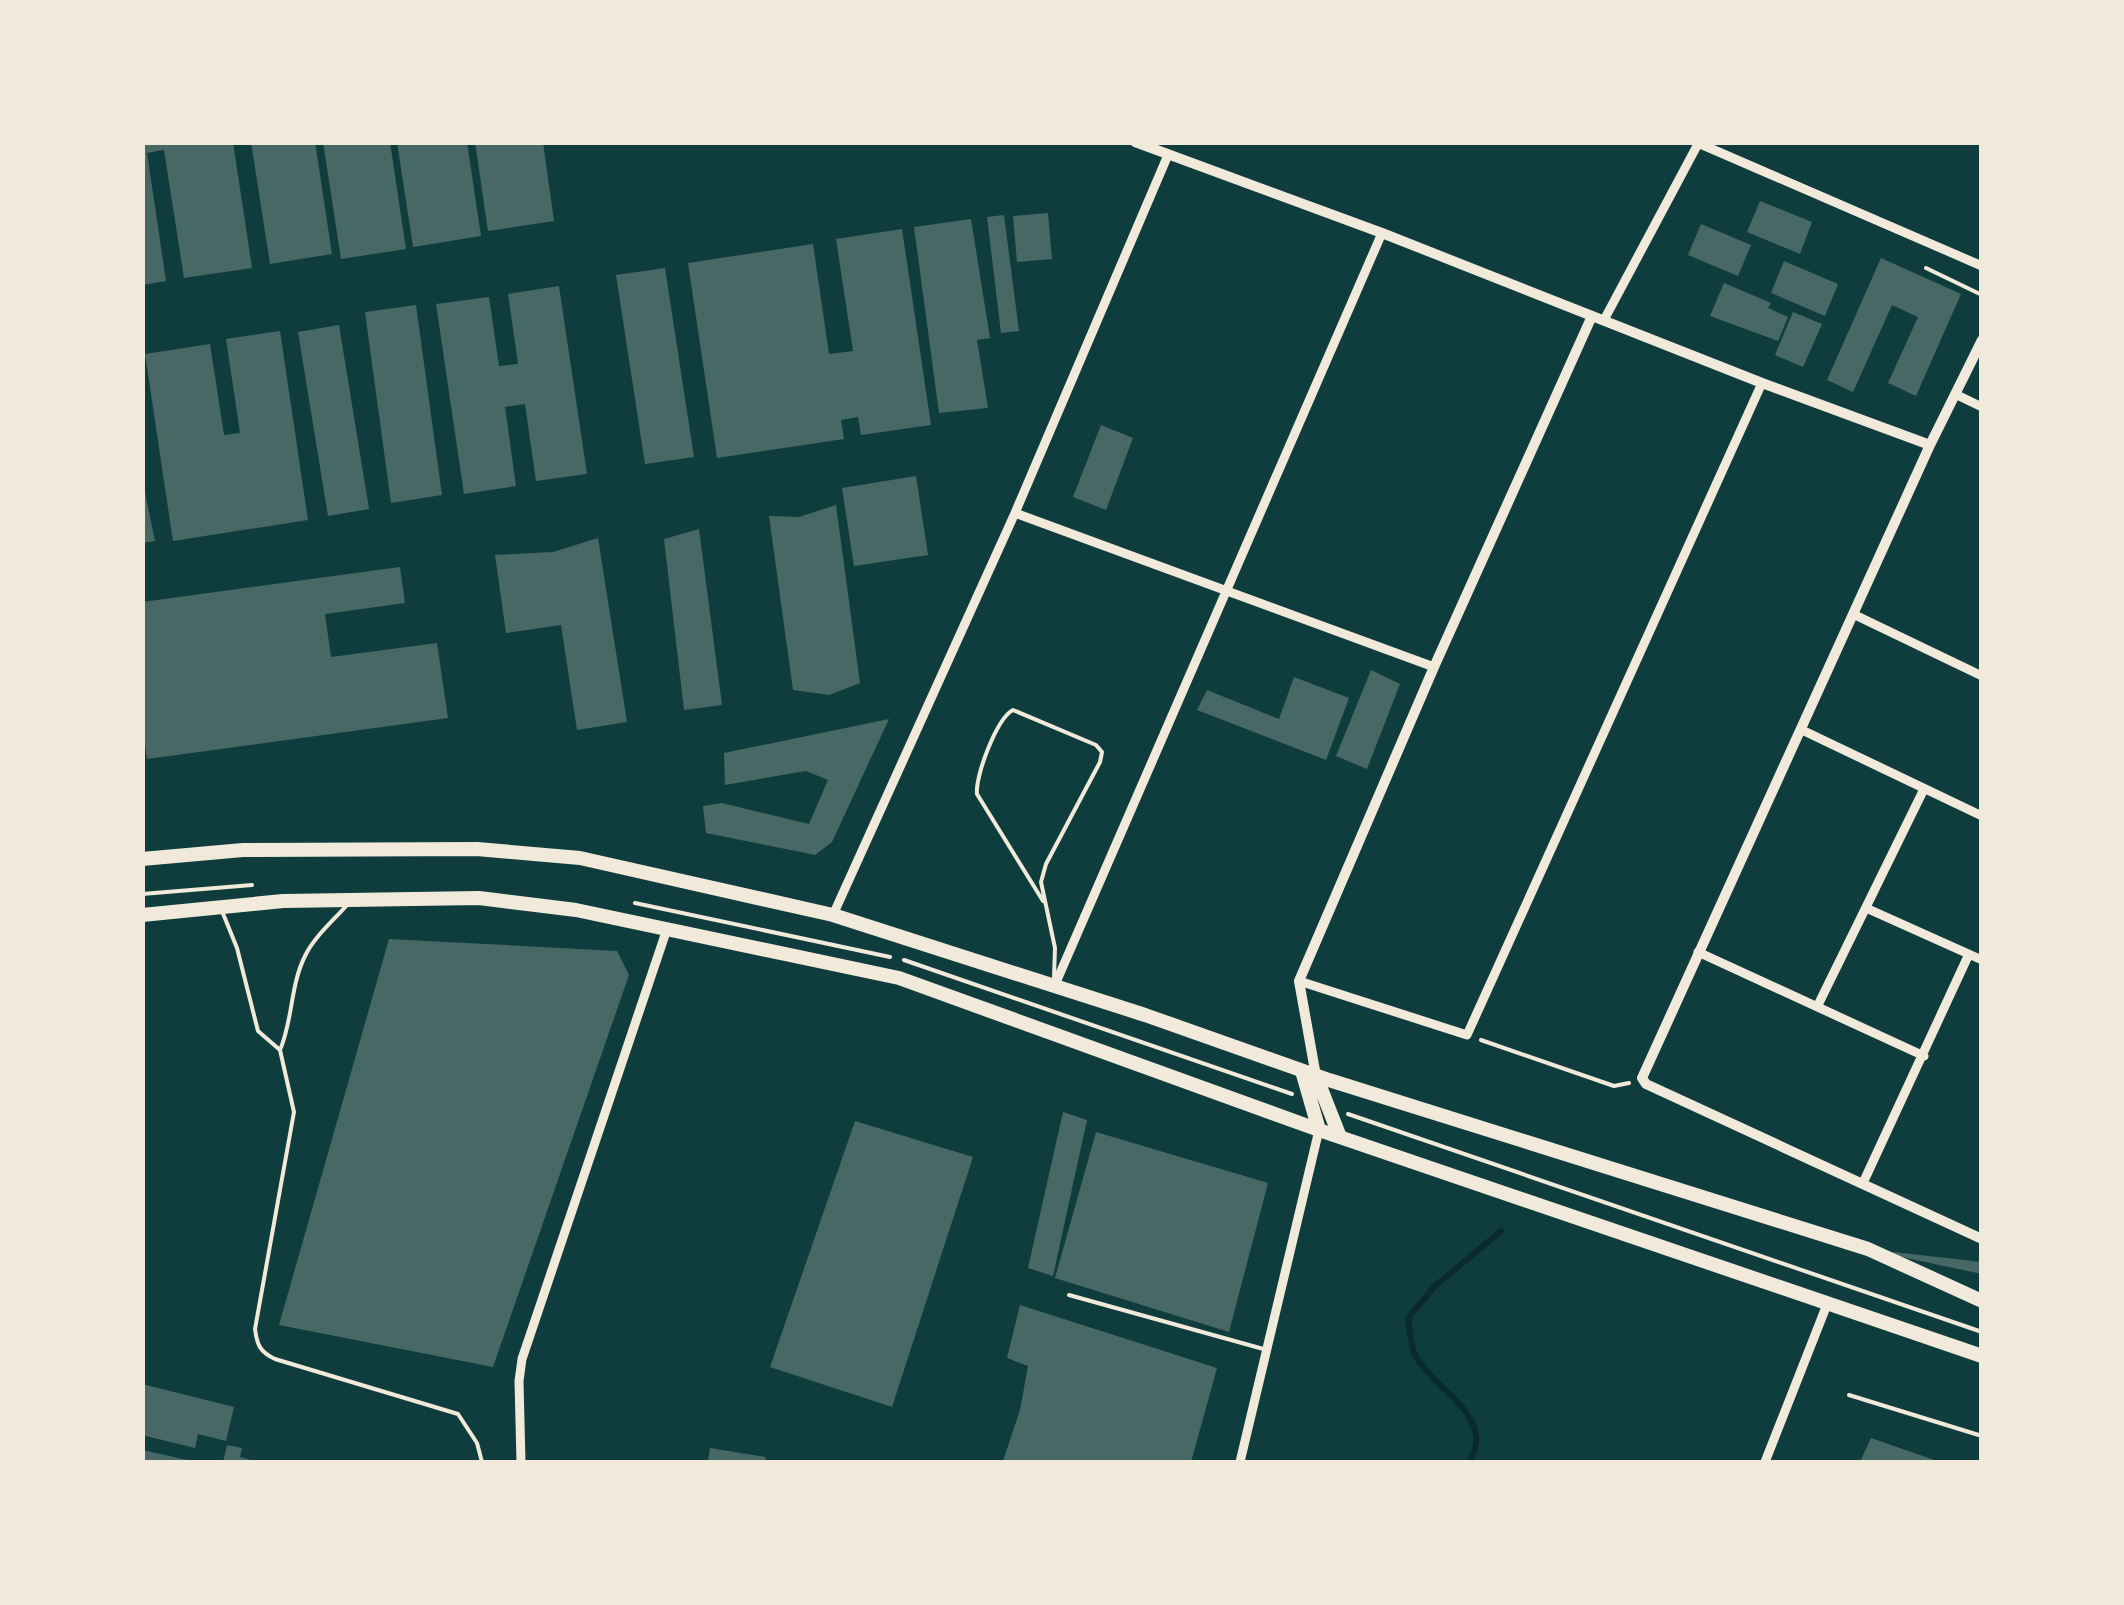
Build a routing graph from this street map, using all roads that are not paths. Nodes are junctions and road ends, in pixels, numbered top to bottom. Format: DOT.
graph roads {
  1 [pos="1135,142"];
  2 [pos="1698,143"];
  3 [pos="1168,156"];
  4 [pos="1382,234"];
  5 [pos="1982,266"];
  6 [pos="1926,268"];
  7 [pos="1982,295"];
  8 [pos="1598,318"];
  9 [pos="1982,340"];
  10 [pos="1762,384"];
  11 [pos="1957,395"];
  12 [pos="1982,406"];
  13 [pos="1930,446"];
  14 [pos="1015,513"];
  15 [pos="1224,592"];
  16 [pos="1856,615"];
  17 [pos="1434,667"];
  18 [pos="1980,672"];
  19 [pos="1802,730"];
  20 [pos="1924,789"];
  21 [pos="1982,816"];
  22 [pos="142,859"];
  23 [pos="1043,901"];
  24 [pos="350,902"];
  25 [pos="220,906"];
  26 [pos="1866,908"];
  27 [pos="833,914"];
  28 [pos="142,915"];
  29 [pos="667,929"];
  30 [pos="1698,952"];
  31 [pos="1969,954"];
  32 [pos="1982,960"];
  33 [pos="1299,981"];
  34 [pos="1054,987"];
  35 [pos="1818,1005"];
  36 [pos="280,1050"];
  37 [pos="1924,1056"];
  38 [pos="1309,1073"];
  39 [pos="1319,1130"];
  40 [pos="1340,1137"];
  41 [pos="1863,1183"];
  42 [pos="1982,1239"];
  43 [pos="1070,1295"];
  44 [pos="1828,1301"];
  45 [pos="1982,1301"];
  46 [pos="1267,1350"];
  47 [pos="1982,1356"];
  48 [pos="1848,1395"];
  49 [pos="1982,1436"];
  50 [pos="482,1462"];
  51 [pos="522,1462"];
  52 [pos="1240,1462"];
  53 [pos="1765,1462"];
  1 -- 3 [label="street"];
  2 -- 5 [label="street"];
  2 -- 8 [label="street"];
  3 -- 4 [label="street"];
  3 -- 14 [label="street"];
  4 -- 8 [label="street"];
  4 -- 15 [label="street"];
  6 -- 7 [label="lane"];
  8 -- 10 [label="street"];
  8 -- 17 [label="street"];
  9 -- 11 [label="street"];
  10 -- 13 [label="street"];
  10 -- 33 [label="street"];
  11 -- 12 [label="street"];
  11 -- 13 [label="street"];
  13 -- 16 [label="street"];
  14 -- 15 [label="street"];
  14 -- 27 [label="street"];
  15 -- 17 [label="street"];
  15 -- 34 [label="street"];
  16 -- 18 [label="street"];
  16 -- 19 [label="street"];
  17 -- 33 [label="street"];
  19 -- 20 [label="street"];
  19 -- 30 [label="street"];
  20 -- 21 [label="street"];
  20 -- 26 [label="street"];
  22 -- 27 [label="main road"];
  23 -- 23 [label="lane"];
  23 -- 34 [label="lane"];
  24 -- 25 [label="main road"];
  24 -- 29 [label="main road"];
  24 -- 36 [label="lane"];
  25 -- 28 [label="main road"];
  25 -- 36 [label="lane"];
  26 -- 31 [label="street"];
  26 -- 35 [label="street"];
  27 -- 34 [label="main road"];
  29 -- 39 [label="main road"];
  29 -- 51 [label="street"];
  30 -- 35 [label="street"];
  30 -- 41 [label="street"];
  31 -- 32 [label="street"];
  31 -- 37 [label="street"];
  33 -- 38 [label="street"];
  34 -- 38 [label="main road"];
  35 -- 37 [label="street"];
  36 -- 50 [label="lane"];
  37 -- 41 [label="street"];
  38 -- 39 [label="main road"];
  38 -- 40 [label="main road"];
  38 -- 45 [label="main road"];
  39 -- 40 [label="main road"];
  39 -- 46 [label="street"];
  40 -- 44 [label="main road"];
  41 -- 42 [label="street"];
  43 -- 46 [label="lane"];
  44 -- 47 [label="main road"];
  44 -- 53 [label="street"];
  46 -- 52 [label="street"];
  48 -- 49 [label="lane"];
}
